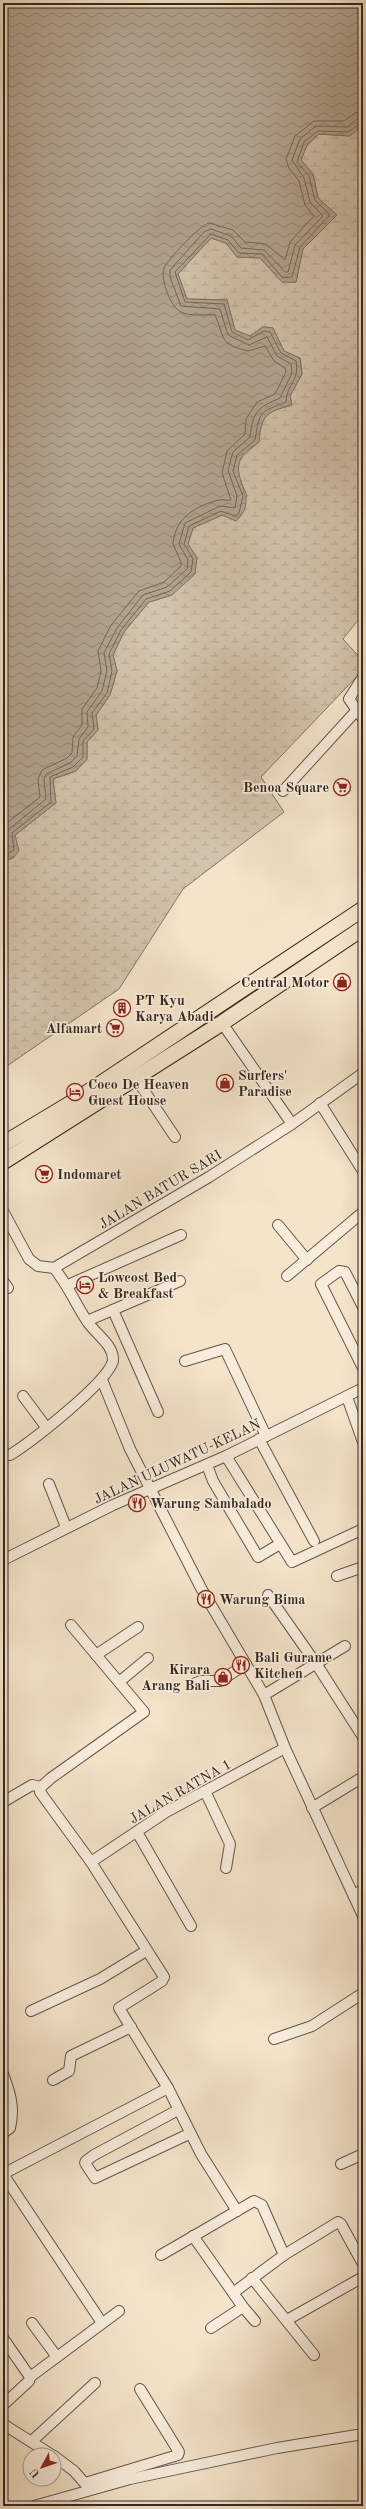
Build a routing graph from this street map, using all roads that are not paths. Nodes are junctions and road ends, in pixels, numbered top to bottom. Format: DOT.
graph roads {
  1 [pos="363,677"];
  2 [pos="356,711"];
  3 [pos="363,719"];
  4 [pos="283,791"];
  5 [pos="363,909"];
  6 [pos="363,928"];
  7 [pos="222,1022"];
  8 [pos="363,1073"];
  9 [pos="139,1076"];
  10 [pos="320,1103"];
  11 [pos="292,1124"];
  12 [pos="175,1137"];
  13 [pos="3,1144"];
  14 [pos="3,1162"];
  15 [pos="363,1171"];
  16 [pos="3,1211"];
  17 [pos="363,1212"];
  18 [pos="278,1225"];
  19 [pos="181,1235"];
  20 [pos="307,1260"];
  21 [pos="54,1268"];
  22 [pos="287,1276"];
  23 [pos="180,1282"];
  24 [pos="68,1285"];
  25 [pos="363,1307"];
  26 [pos="112,1310"];
  27 [pos="87,1321"];
  28 [pos="185,1361"];
  29 [pos="363,1368"];
  30 [pos="102,1380"];
  31 [pos="363,1388"];
  32 [pos="24,1396"];
  33 [pos="347,1396"];
  34 [pos="158,1412"];
  35 [pos="46,1427"];
  36 [pos="262,1437"];
  37 [pos="363,1442"];
  38 [pos="3,1455"];
  39 [pos="226,1456"];
  40 [pos="207,1465"];
  41 [pos="48,1484"];
  42 [pos="152,1490"];
  43 [pos="66,1527"];
  44 [pos="363,1529"];
  45 [pos="314,1541"];
  46 [pos="280,1544"];
  47 [pos="3,1560"];
  48 [pos="363,1567"];
  49 [pos="338,1576"];
  50 [pos="268,1595"];
  51 [pos="71,1625"];
  52 [pos="138,1627"];
  53 [pos="345,1646"];
  54 [pos="96,1655"];
  55 [pos="148,1658"];
  56 [pos="246,1664"];
  57 [pos="317,1664"];
  58 [pos="119,1682"];
  59 [pos="191,1685"];
  60 [pos="264,1695"];
  61 [pos="363,1737"];
  62 [pos="285,1748"];
  63 [pos="363,1777"];
  64 [pos="41,1787"];
  65 [pos="205,1791"];
  66 [pos="3,1802"];
  67 [pos="312,1808"];
  68 [pos="137,1832"];
  69 [pos="91,1862"];
  70 [pos="226,1868"];
  71 [pos="363,1889"];
  72 [pos="354,1896"];
  73 [pos="363,1916"];
  74 [pos="190,1926"];
  75 [pos="146,1951"];
  76 [pos="363,1993"];
  77 [pos="31,2011"];
  78 [pos="131,2027"];
  79 [pos="274,2039"];
  80 [pos="3,2074"];
  81 [pos="53,2080"];
  82 [pos="168,2088"];
  83 [pos="178,2110"];
  84 [pos="3,2134"];
  85 [pos="189,2134"];
  86 [pos="363,2154"];
  87 [pos="341,2164"];
  88 [pos="3,2174"];
  89 [pos="237,2210"];
  90 [pos="193,2236"];
  91 [pos="161,2255"];
  92 [pos="284,2255"];
  93 [pos="363,2264"];
  94 [pos="363,2277"];
  95 [pos="252,2278"];
  96 [pos="232,2293"];
  97 [pos="243,2307"];
  98 [pos="119,2311"];
  99 [pos="288,2320"];
  100 [pos="255,2321"];
  101 [pos="32,2323"];
  102 [pos="102,2323"];
  103 [pos="211,2328"];
  104 [pos="3,2338"];
  105 [pos="314,2355"];
  106 [pos="57,2357"];
  107 [pos="30,2377"];
  108 [pos="95,2384"];
  109 [pos="140,2389"];
  110 [pos="3,2405"];
  111 [pos="5,2427"];
  112 [pos="363,2434"];
  113 [pos="32,2441"];
  114 [pos="40,2447"];
  115 [pos="62,2464"];
  116 [pos="88,2486"];
  117 [pos="34,2506"];
  1 -- 2 [label="street"];
  2 -- 3 [label="street"];
  2 -- 4 [label="street"];
  5 -- 13 [label="highway"];
  6 -- 7 [label="highway"];
  7 -- 9 [label="highway"];
  7 -- 11 [label="street"];
  8 -- 10 [label="street, JALAN BATUR SARI"];
  9 -- 12 [label="street"];
  9 -- 14 [label="highway"];
  10 -- 11 [label="street, JALAN BATUR SARI"];
  10 -- 15 [label="street"];
  11 -- 21 [label="street, JALAN BATUR SARI"];
  16 -- 21 [label="street"];
  17 -- 20 [label="street"];
  18 -- 20 [label="street"];
  19 -- 24 [label="street"];
  20 -- 22 [label="street"];
  21 -- 24 [label="street"];
  23 -- 26 [label="street"];
  24 -- 27 [label="street"];
  25 -- 29 [label="street"];
  26 -- 27 [label="street"];
  26 -- 34 [label="street"];
  27 -- 30 [label="street"];
  28 -- 36 [label="street"];
  30 -- 35 [label="street"];
  30 -- 42 [label="street"];
  31 -- 33 [label="street, JALAN ULUWATU-KELAN"];
  32 -- 35 [label="street"];
  33 -- 36 [label="street, JALAN ULUWATU-KELAN"];
  33 -- 37 [label="street"];
  35 -- 38 [label="street"];
  36 -- 39 [label="street, JALAN ULUWATU-KELAN"];
  36 -- 45 [label="street"];
  39 -- 40 [label="street, JALAN ULUWATU-KELAN"];
  39 -- 46 [label="street"];
  40 -- 42 [label="street, JALAN ULUWATU-KELAN"];
  40 -- 46 [label="street"];
  41 -- 43 [label="street"];
  42 -- 43 [label="street, JALAN ULUWATU-KELAN"];
  42 -- 56 [label="street"];
  43 -- 47 [label="street, JALAN ULUWATU-KELAN"];
  44 -- 46 [label="street"];
  48 -- 49 [label="street"];
  50 -- 57 [label="street"];
  51 -- 54 [label="street"];
  52 -- 54 [label="street"];
  53 -- 57 [label="street"];
  54 -- 58 [label="street"];
  55 -- 58 [label="street"];
  56 -- 59 [label="street"];
  56 -- 60 [label="street"];
  57 -- 60 [label="street"];
  57 -- 61 [label="street"];
  58 -- 64 [label="street"];
  60 -- 62 [label="street"];
  62 -- 65 [label="street, JALAN RATNA 1"];
  62 -- 67 [label="street"];
  63 -- 67 [label="street"];
  64 -- 66 [label="street"];
  64 -- 69 [label="street"];
  65 -- 68 [label="street, JALAN RATNA 1"];
  65 -- 70 [label="street"];
  67 -- 72 [label="street"];
  68 -- 69 [label="street, JALAN RATNA 1"];
  68 -- 74 [label="street"];
  69 -- 75 [label="street"];
  71 -- 72 [label="street"];
  72 -- 73 [label="street"];
  75 -- 77 [label="street"];
  75 -- 78 [label="street"];
  76 -- 79 [label="street"];
  78 -- 81 [label="street"];
  78 -- 82 [label="street"];
  80 -- 84 [label="street"];
  82 -- 83 [label="street"];
  82 -- 88 [label="street"];
  83 -- 85 [label="street"];
  83 -- 85 [label="street"];
  85 -- 89 [label="street"];
  86 -- 87 [label="street"];
  88 -- 102 [label="street"];
  89 -- 90 [label="street"];
  89 -- 92 [label="street"];
  90 -- 91 [label="street"];
  90 -- 96 [label="street"];
  92 -- 93 [label="street"];
  92 -- 95 [label="street"];
  94 -- 99 [label="street"];
  95 -- 96 [label="street"];
  95 -- 99 [label="street"];
  96 -- 97 [label="street"];
  97 -- 100 [label="street"];
  97 -- 103 [label="street"];
  98 -- 102 [label="street"];
  99 -- 105 [label="street"];
  101 -- 106 [label="street"];
  102 -- 106 [label="street"];
  104 -- 107 [label="street"];
  106 -- 107 [label="street"];
  107 -- 110 [label="street"];
  108 -- 113 [label="street"];
  109 -- 116 [label="street"];
  111 -- 113 [label="street"];
  112 -- 116 [label="street"];
  113 -- 114 [label="street"];
  115 -- 116 [label="street"];
  116 -- 117 [label="street"];
}
